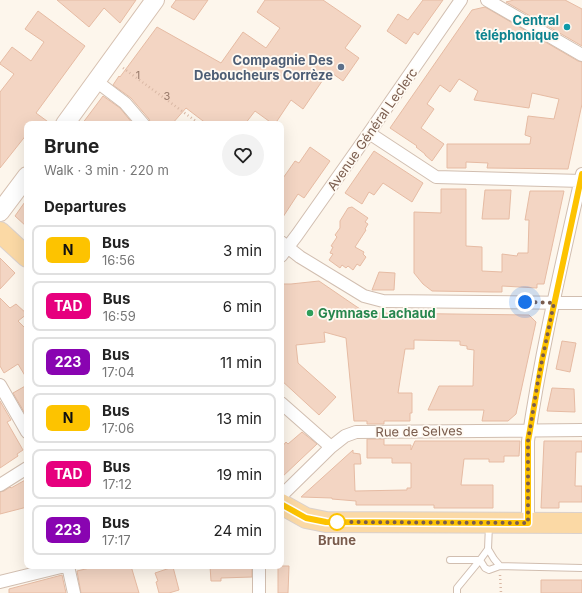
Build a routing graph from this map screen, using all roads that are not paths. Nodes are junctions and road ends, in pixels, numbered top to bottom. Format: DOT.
graph roads {
  1 [pos="461,0"];
  2 [pos="487,0"];
  3 [pos="148,3"];
  4 [pos="582,55"];
  5 [pos="96,81"];
  6 [pos="67,121"];
  7 [pos="140,121"];
  8 [pos="369,133"];
  9 [pos="582,178"];
  10 [pos="24,180"];
  11 [pos="4,207"];
  12 [pos="0,232"];
  13 [pos="284,248"];
  14 [pos="284,249"];
  15 [pos="24,254"];
  16 [pos="554,303"];
  17 [pos="582,303"];
  18 [pos="0,385"];
  19 [pos="284,407"];
  20 [pos="24,427"];
  21 [pos="530,430"];
  22 [pos="582,430"];
  23 [pos="331,447"];
  24 [pos="24,470"];
  25 [pos="0,485"];
  26 [pos="284,493"];
  27 [pos="284,506"];
  28 [pos="489,523"];
  29 [pos="528,523"];
  30 [pos="582,523"];
  31 [pos="488,549"];
  32 [pos="450,560"];
  33 [pos="480,560"];
  34 [pos="500,566"];
  35 [pos="582,568"];
  36 [pos="53,569"];
  37 [pos="69,569"];
  38 [pos="259,569"];
  39 [pos="0,582"];
  40 [pos="457,590"];
  41 [pos="74,593"];
  42 [pos="259,593"];
  1 -- 8 [label="street, Avenue Général Leclerc"];
  2 -- 4 [label="street"];
  3 -- 5 [label="main road"];
  5 -- 6 [label="main road"];
  5 -- 7 [label="street"];
  8 -- 9 [label="street"];
  8 -- 13 [label="street, Avenue Général Leclerc"];
  9 -- 16 [label="street"];
  10 -- 11 [label="main road"];
  12 -- 15 [label="main road"];
  14 -- 16 [label="street"];
  16 -- 17 [label="street"];
  16 -- 21 [label="street"];
  18 -- 20 [label="street"];
  19 -- 23 [label="street"];
  21 -- 22 [label="street, Rue de Selves"];
  21 -- 23 [label="street, Rue de Selves"];
  21 -- 29 [label="street"];
  23 -- 26 [label="street, Rue de Selves"];
  24 -- 25 [label="street"];
  27 -- 28 [label="main road"];
  28 -- 29 [label="main road"];
  28 -- 31 [label="lane"];
  29 -- 30 [label="main road"];
  31 -- 33 [label="lane"];
  31 -- 34 [label="lane"];
  32 -- 33 [label="lane"];
  33 -- 34 [label="lane"];
  33 -- 40 [label="lane"];
  34 -- 35 [label="lane"];
  36 -- 39 [label="street"];
  37 -- 41 [label="street"];
  38 -- 42 [label="street"];
}
